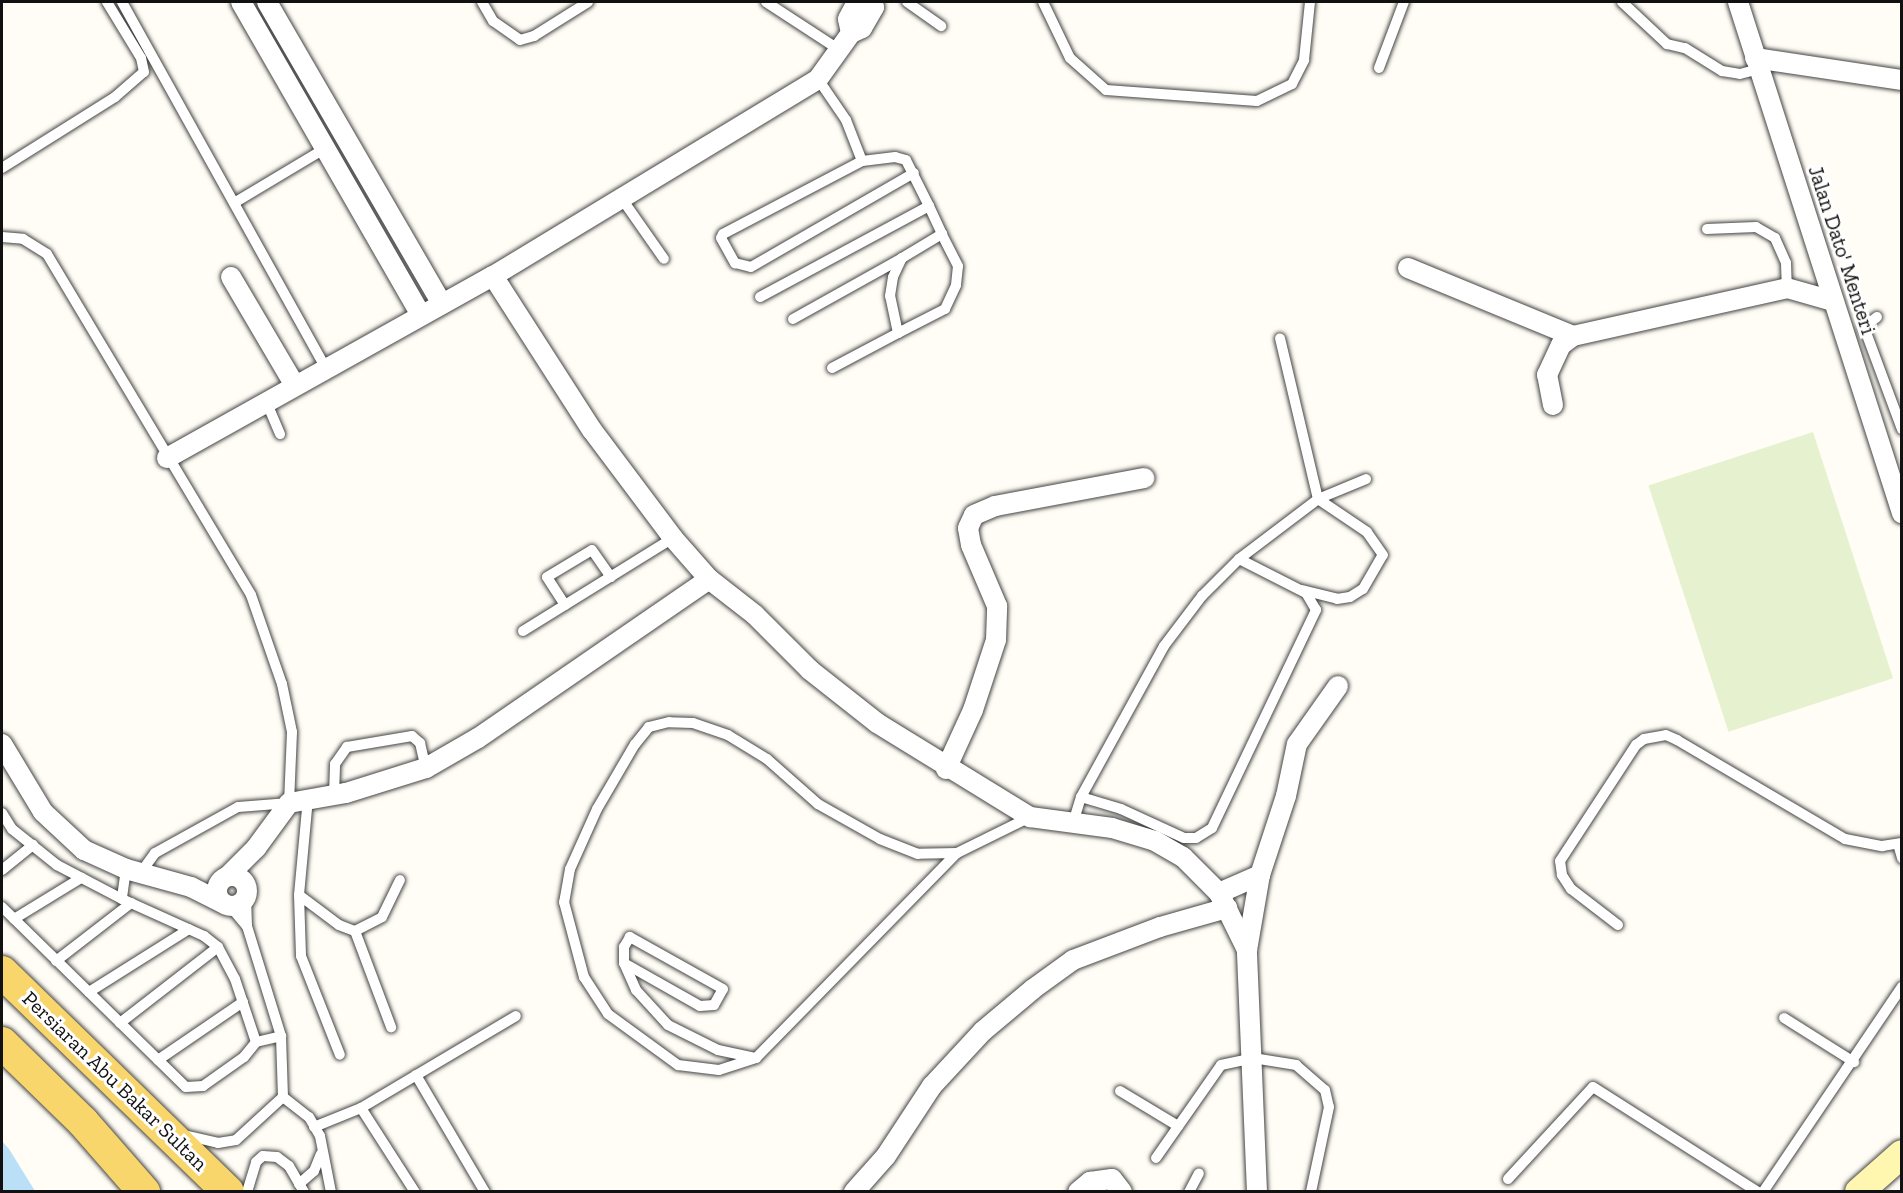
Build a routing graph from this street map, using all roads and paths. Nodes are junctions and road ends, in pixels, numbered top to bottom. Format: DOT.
graph roads {
  1 [pos="107,2"];
  2 [pos="122,2"];
  3 [pos="241,2"];
  4 [pos="267,2"];
  5 [pos="482,2"];
  6 [pos="588,2"];
  7 [pos="766,2"];
  8 [pos="857,2"];
  9 [pos="872,2"];
  10 [pos="907,2"];
  11 [pos="1043,2"];
  12 [pos="1310,2"];
  13 [pos="1404,2"];
  14 [pos="1622,2"];
  15 [pos="1738,2"];
  16 [pos="941,26"];
  17 [pos="851,33"];
  18 [pos="838,49"];
  19 [pos="1757,64"];
  20 [pos="1378,68"];
  21 [pos="818,79"];
  22 [pos="1902,80"];
  23 [pos="326,148"];
  24 [pos="862,161"];
  25 [pos="2,168"];
  26 [pos="914,173"];
  27 [pos="622,199"];
  28 [pos="234,203"];
  29 [pos="929,206"];
  30 [pos="1707,229"];
  31 [pos="942,234"];
  32 [pos="2,237"];
  33 [pos="902,258"];
  34 [pos="664,259"];
  35 [pos="1408,268"];
  36 [pos="493,276"];
  37 [pos="231,277"];
  38 [pos="1787,288"];
  39 [pos="760,297"];
  40 [pos="1833,301"];
  41 [pos="442,304"];
  42 [pos="421,315"];
  43 [pos="1877,318"];
  44 [pos="793,319"];
  45 [pos="898,333"];
  46 [pos="1573,336"];
  47 [pos="1280,338"];
  48 [pos="325,367"];
  49 [pos="832,368"];
  50 [pos="294,384"];
  51 [pos="266,401"];
  52 [pos="1897,403"];
  53 [pos="1552,405"];
  54 [pos="1902,429"];
  55 [pos="280,434"];
  56 [pos="167,458"];
  57 [pos="1144,478"];
  58 [pos="1366,479"];
  59 [pos="1897,485"];
  60 [pos="1318,499"];
  61 [pos="1902,513"];
  62 [pos="673,538"];
  63 [pos="1239,560"];
  64 [pos="611,577"];
  65 [pos="709,579"];
  66 [pos="1295,588"];
  67 [pos="566,605"];
  68 [pos="523,631"];
  69 [pos="1338,686"];
  70 [pos="2,744"];
  71 [pos="426,768"];
  72 [pos="946,770"];
  73 [pos="334,795"];
  74 [pos="1080,797"];
  75 [pos="299,800"];
  76 [pos="3,817"];
  77 [pos="1030,817"];
  78 [pos="1073,823"];
  79 [pos="1900,844"];
  80 [pos="33,845"];
  81 [pos="957,852"];
  82 [pos="1902,858"];
  83 [pos="2,870"];
  84 [pos="133,871"];
  85 [pos="1260,875"];
  86 [pos="81,878"];
  87 [pos="400,880"];
  88 [pos="232,891"];
  89 [pos="299,895"];
  90 [pos="127,901"];
  91 [pos="1223,901"];
  92 [pos="2,907"];
  93 [pos="14,919"];
  94 [pos="1618,925"];
  95 [pos="247,926"];
  96 [pos="189,929"];
  97 [pos="355,931"];
  98 [pos="218,947"];
  99 [pos="1247,950"];
  100 [pos="56,961"];
  101 [pos="624,963"];
  102 [pos="2,972"];
  103 [pos="1902,987"];
  104 [pos="89,992"];
  105 [pos="243,1002"];
  106 [pos="516,1016"];
  107 [pos="1784,1018"];
  108 [pos="120,1023"];
  109 [pos="391,1027"];
  110 [pos="281,1036"];
  111 [pos="256,1042"];
  112 [pos="2,1043"];
  113 [pos="340,1055"];
  114 [pos="756,1058"];
  115 [pos="1253,1058"];
  116 [pos="158,1060"];
  117 [pos="1854,1062"];
  118 [pos="416,1075"];
  119 [pos="1120,1091"];
  120 [pos="283,1097"];
  121 [pos="361,1108"];
  122 [pos="1178,1126"];
  123 [pos="314,1127"];
  124 [pos="167,1128"];
  125 [pos="322,1149"];
  126 [pos="1902,1154"];
  127 [pos="1156,1158"];
  128 [pos="1199,1173"];
  129 [pos="1508,1179"];
  130 [pos="301,1188"];
  131 [pos="144,1191"];
  132 [pos="228,1191"];
  133 [pos="247,1191"];
  134 [pos="332,1191"];
  135 [pos="415,1191"];
  136 [pos="485,1191"];
  137 [pos="854,1191"];
  138 [pos="1078,1191"];
  139 [pos="1122,1191"];
  140 [pos="1189,1191"];
  141 [pos="1257,1191"];
  142 [pos="1311,1191"];
  143 [pos="1758,1191"];
  144 [pos="1763,1191"];
  145 [pos="1859,1191"];
  1 -- 25 [label="lane"];
  2 -- 28 [label="lane"];
  3 -- 23 [label="street"];
  4 -- 41 [label="street"];
  5 -- 6 [label="lane"];
  7 -- 18 [label="lane"];
  8 -- 17 [label="street"];
  9 -- 17 [label="street"];
  10 -- 16 [label="lane"];
  11 -- 12 [label="lane"];
  13 -- 20 [label="lane"];
  14 -- 19 [label="lane"];
  15 -- 19 [label="street, Jalan Dato' Menteri"];
  17 -- 18 [label="street"];
  18 -- 21 [label="street"];
  19 -- 22 [label="street"];
  19 -- 40 [label="street, Jalan Dato' Menteri"];
  21 -- 24 [label="lane"];
  21 -- 27 [label="street"];
  23 -- 28 [label="lane"];
  23 -- 42 [label="street"];
  24 -- 26 [label="lane"];
  24 -- 26 [label="lane"];
  26 -- 29 [label="lane"];
  27 -- 34 [label="lane"];
  27 -- 36 [label="street"];
  28 -- 48 [label="lane"];
  29 -- 31 [label="lane"];
  29 -- 39 [label="lane"];
  30 -- 38 [label="lane"];
  31 -- 33 [label="lane"];
  31 -- 45 [label="lane"];
  32 -- 56 [label="lane"];
  33 -- 44 [label="lane"];
  33 -- 45 [label="lane"];
  35 -- 46 [label="street"];
  36 -- 41 [label="street"];
  36 -- 62 [label="street"];
  37 -- 50 [label="street"];
  38 -- 40 [label="street"];
  38 -- 46 [label="street"];
  40 -- 59 [label="street, Jalan Dato' Menteri"];
  41 -- 42 [label="street"];
  42 -- 48 [label="street"];
  43 -- 52 [label="lane"];
  45 -- 49 [label="lane"];
  46 -- 53 [label="street"];
  47 -- 60 [label="lane"];
  48 -- 50 [label="street"];
  50 -- 51 [label="street"];
  51 -- 55 [label="lane"];
  51 -- 56 [label="street"];
  52 -- 54 [label="lane"];
  56 -- 75 [label="lane"];
  57 -- 72 [label="street"];
  58 -- 60 [label="lane"];
  59 -- 61 [label="street, Jalan Dato' Menteri"];
  60 -- 63 [label="lane"];
  60 -- 66 [label="lane"];
  62 -- 64 [label="lane"];
  62 -- 65 [label="street"];
  63 -- 66 [label="lane"];
  63 -- 74 [label="lane"];
  64 -- 67 [label="lane"];
  64 -- 67 [label="lane"];
  65 -- 71 [label="street"];
  65 -- 72 [label="street"];
  66 -- 74 [label="lane"];
  67 -- 68 [label="lane"];
  69 -- 85 [label="street"];
  70 -- 84 [label="street"];
  71 -- 73 [label="street"];
  71 -- 73 [label="lane"];
  72 -- 77 [label="street"];
  73 -- 75 [label="street"];
  74 -- 78 [label="lane"];
  75 -- 84 [label="lane"];
  75 -- 88 [label="street"];
  75 -- 89 [label="lane"];
  76 -- 80 [label="lane"];
  77 -- 78 [label="street"];
  77 -- 81 [label="lane"];
  78 -- 91 [label="street"];
  79 -- 82 [label="lane"];
  79 -- 94 [label="lane"];
  80 -- 83 [label="lane"];
  80 -- 86 [label="lane"];
  81 -- 114 [label="lane"];
  81 -- 114 [label="lane"];
  84 -- 88 [label="street"];
  84 -- 90 [label="lane"];
  85 -- 91 [label="street"];
  85 -- 99 [label="street"];
  86 -- 90 [label="lane"];
  86 -- 93 [label="lane"];
  87 -- 97 [label="lane"];
  88 -- 95 [label="lane"];
  88 -- 95 [label="lane"];
  89 -- 97 [label="lane"];
  89 -- 113 [label="lane"];
  90 -- 96 [label="lane"];
  90 -- 100 [label="lane"];
  91 -- 99 [label="street"];
  91 -- 137 [label="street"];
  92 -- 93 [label="lane"];
  93 -- 100 [label="lane"];
  95 -- 110 [label="lane"];
  96 -- 98 [label="lane"];
  96 -- 104 [label="lane"];
  97 -- 109 [label="lane"];
  98 -- 105 [label="lane"];
  98 -- 108 [label="lane"];
  99 -- 115 [label="street"];
  100 -- 104 [label="lane"];
  101 -- 101 [label="lane"];
  101 -- 114 [label="lane"];
  102 -- 124 [label="main road, Persiaran Abu Bakar Sultan"];
  103 -- 117 [label="lane"];
  104 -- 108 [label="lane"];
  105 -- 111 [label="lane"];
  105 -- 116 [label="lane"];
  106 -- 118 [label="lane"];
  107 -- 117 [label="lane"];
  108 -- 116 [label="lane"];
  110 -- 111 [label="lane"];
  110 -- 120 [label="lane"];
  111 -- 116 [label="lane"];
  112 -- 131 [label="main road"];
  115 -- 122 [label="lane"];
  115 -- 141 [label="street"];
  115 -- 142 [label="lane"];
  117 -- 144 [label="lane"];
  118 -- 121 [label="lane"];
  118 -- 136 [label="lane"];
  119 -- 122 [label="lane"];
  120 -- 123 [label="lane"];
  120 -- 124 [label="lane"];
  121 -- 123 [label="lane"];
  121 -- 135 [label="lane"];
  122 -- 127 [label="lane"];
  123 -- 125 [label="lane"];
  124 -- 132 [label="main road, Persiaran Abu Bakar Sultan"];
  125 -- 130 [label="lane"];
  125 -- 134 [label="lane"];
  126 -- 145 [label="main road"];
  128 -- 140 [label="lane"];
  129 -- 143 [label="lane"];
  130 -- 133 [label="lane"];
  138 -- 139 [label="street"];
}
